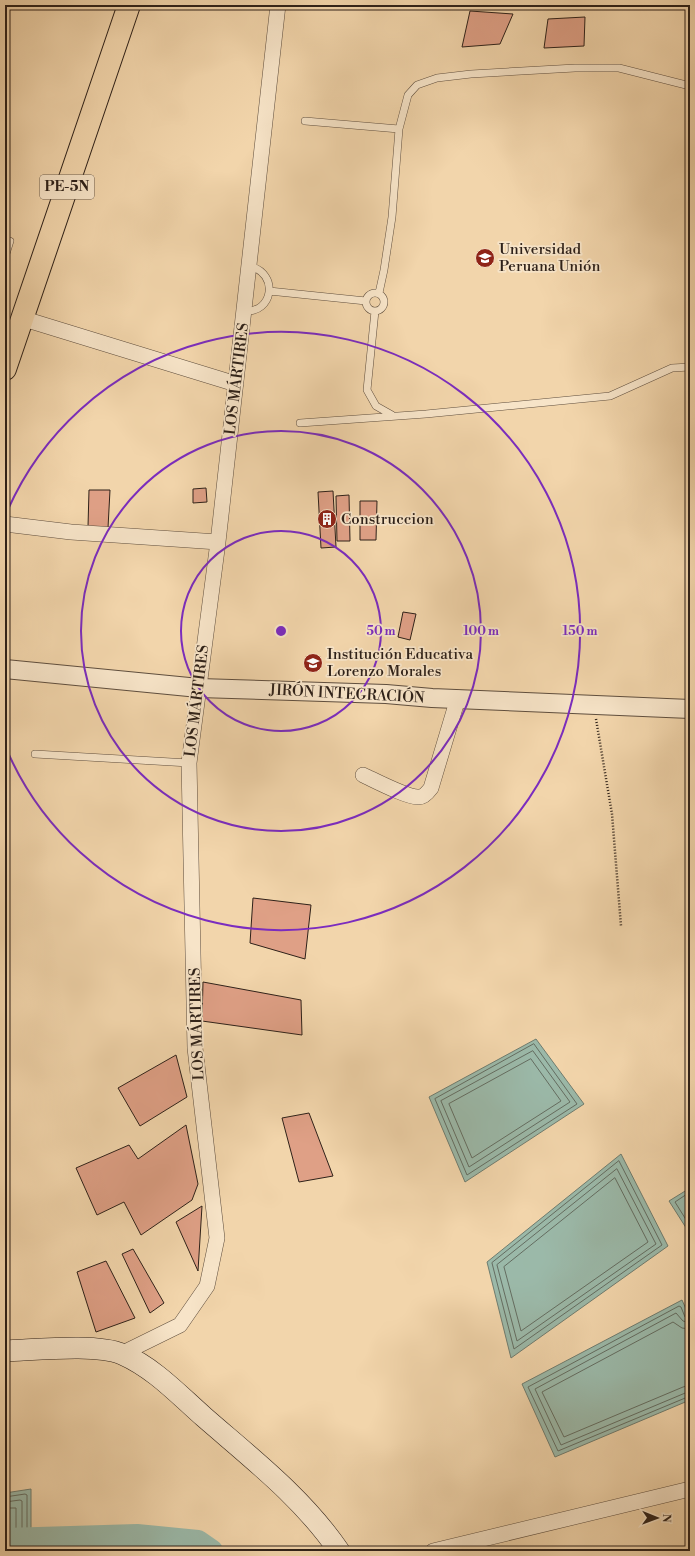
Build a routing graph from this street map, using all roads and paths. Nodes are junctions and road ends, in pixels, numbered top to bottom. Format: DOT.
graph roads {
  1 [pos="130,5"];
  2 [pos="278,5"];
  3 [pos="690,86"];
  4 [pos="305,121"];
  5 [pos="399,129"];
  6 [pos="10,241"];
  7 [pos="5,257"];
  8 [pos="249,266"];
  9 [pos="269,291"];
  10 [pos="379,293"];
  11 [pos="366,301"];
  12 [pos="375,311"];
  13 [pos="244,312"];
  14 [pos="21,318"];
  15 [pos="690,367"];
  16 [pos="5,369"];
  17 [pos="236,384"];
  18 [pos="394,416"];
  19 [pos="300,423"];
  20 [pos="5,524"];
  21 [pos="218,542"];
  22 [pos="5,669"];
  23 [pos="199,688"];
  24 [pos="458,698"];
  25 [pos="594,704"];
  26 [pos="690,709"];
  27 [pos="35,754"];
  28 [pos="189,763"];
  29 [pos="363,774"];
  30 [pos="621,926"];
  31 [pos="5,1351"];
  32 [pos="121,1354"];
  33 [pos="690,1489"];
  34 [pos="338,1551"];
  35 [pos="433,1551"];
  1 -- 14 [label="main road, PE-5N"];
  2 -- 8 [label="street, LOS MÁRTIRES"];
  3 -- 5 [label="lane"];
  4 -- 5 [label="lane"];
  5 -- 10 [label="lane"];
  6 -- 7 [label="lane"];
  8 -- 9 [label="lane"];
  8 -- 13 [label="street, LOS MÁRTIRES"];
  9 -- 11 [label="lane"];
  9 -- 13 [label="lane"];
  10 -- 11 [label="lane"];
  10 -- 12 [label="lane"];
  11 -- 12 [label="lane"];
  12 -- 18 [label="lane"];
  13 -- 17 [label="street, LOS MÁRTIRES"];
  14 -- 16 [label="main road, PE-5N"];
  14 -- 17 [label="street"];
  15 -- 18 [label="lane"];
  17 -- 21 [label="street, LOS MÁRTIRES"];
  18 -- 19 [label="lane"];
  20 -- 21 [label="street"];
  21 -- 23 [label="street, LOS MÁRTIRES"];
  22 -- 23 [label="street, JIRÓN INTEGRACIÓN"];
  23 -- 24 [label="street, JIRÓN INTEGRACIÓN"];
  23 -- 28 [label="street, LOS MÁRTIRES"];
  24 -- 25 [label="street, JIRÓN INTEGRACIÓN"];
  24 -- 29 [label="street"];
  25 -- 26 [label="street, JIRÓN INTEGRACIÓN"];
  25 -- 30 [label="path"];
  27 -- 28 [label="lane"];
  28 -- 32 [label="street, LOS MÁRTIRES"];
  31 -- 32 [label="main road"];
  32 -- 34 [label="main road"];
  33 -- 35 [label="street"];
}
